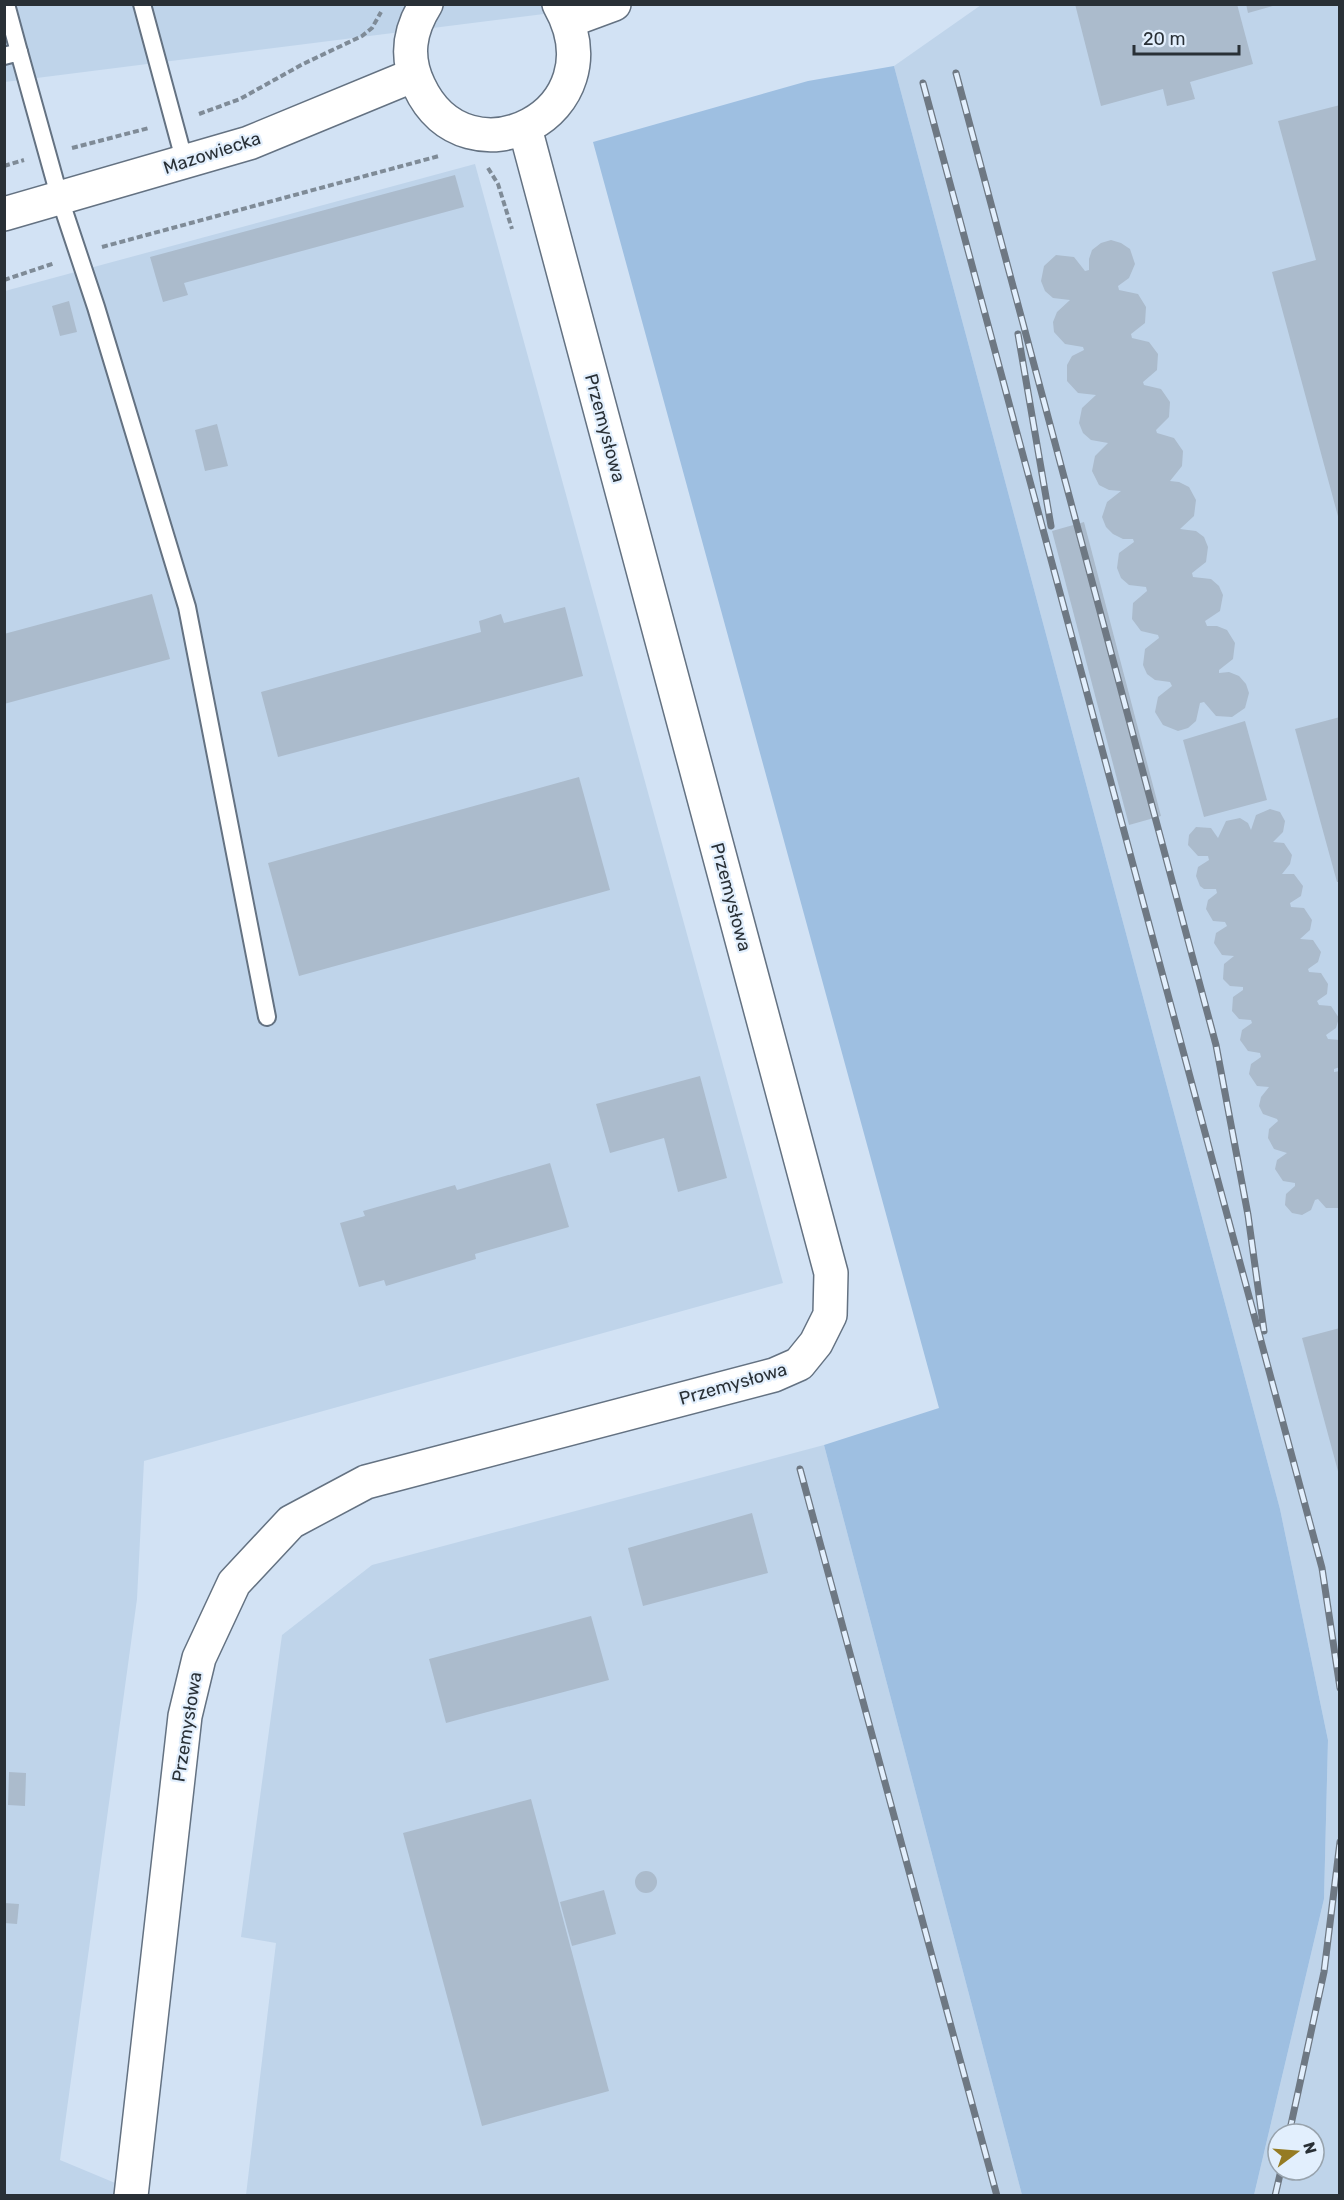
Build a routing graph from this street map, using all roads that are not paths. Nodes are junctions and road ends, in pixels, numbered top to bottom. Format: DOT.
graph roads {
  1 [pos="6,4"];
  2 [pos="142,4"];
  3 [pos="426,4"];
  4 [pos="614,4"];
  5 [pos="563,13"];
  6 [pos="12,54"];
  7 [pos="414,75"];
  8 [pos="525,128"];
  9 [pos="185,163"];
  10 [pos="60,199"];
  11 [pos="4,214"];
  12 [pos="267,1017"];
  13 [pos="130,2196"];
  1 -- 6 [label="lane"];
  2 -- 9 [label="lane"];
  3 -- 7 [label="street"];
  4 -- 5 [label="street"];
  5 -- 8 [label="street"];
  6 -- 10 [label="lane"];
  7 -- 8 [label="street"];
  7 -- 9 [label="street, Mazowiecka"];
  8 -- 13 [label="street, Przemysłowa"];
  9 -- 10 [label="street, Mazowiecka"];
  10 -- 11 [label="street, Mazowiecka"];
  10 -- 12 [label="lane"];
}
